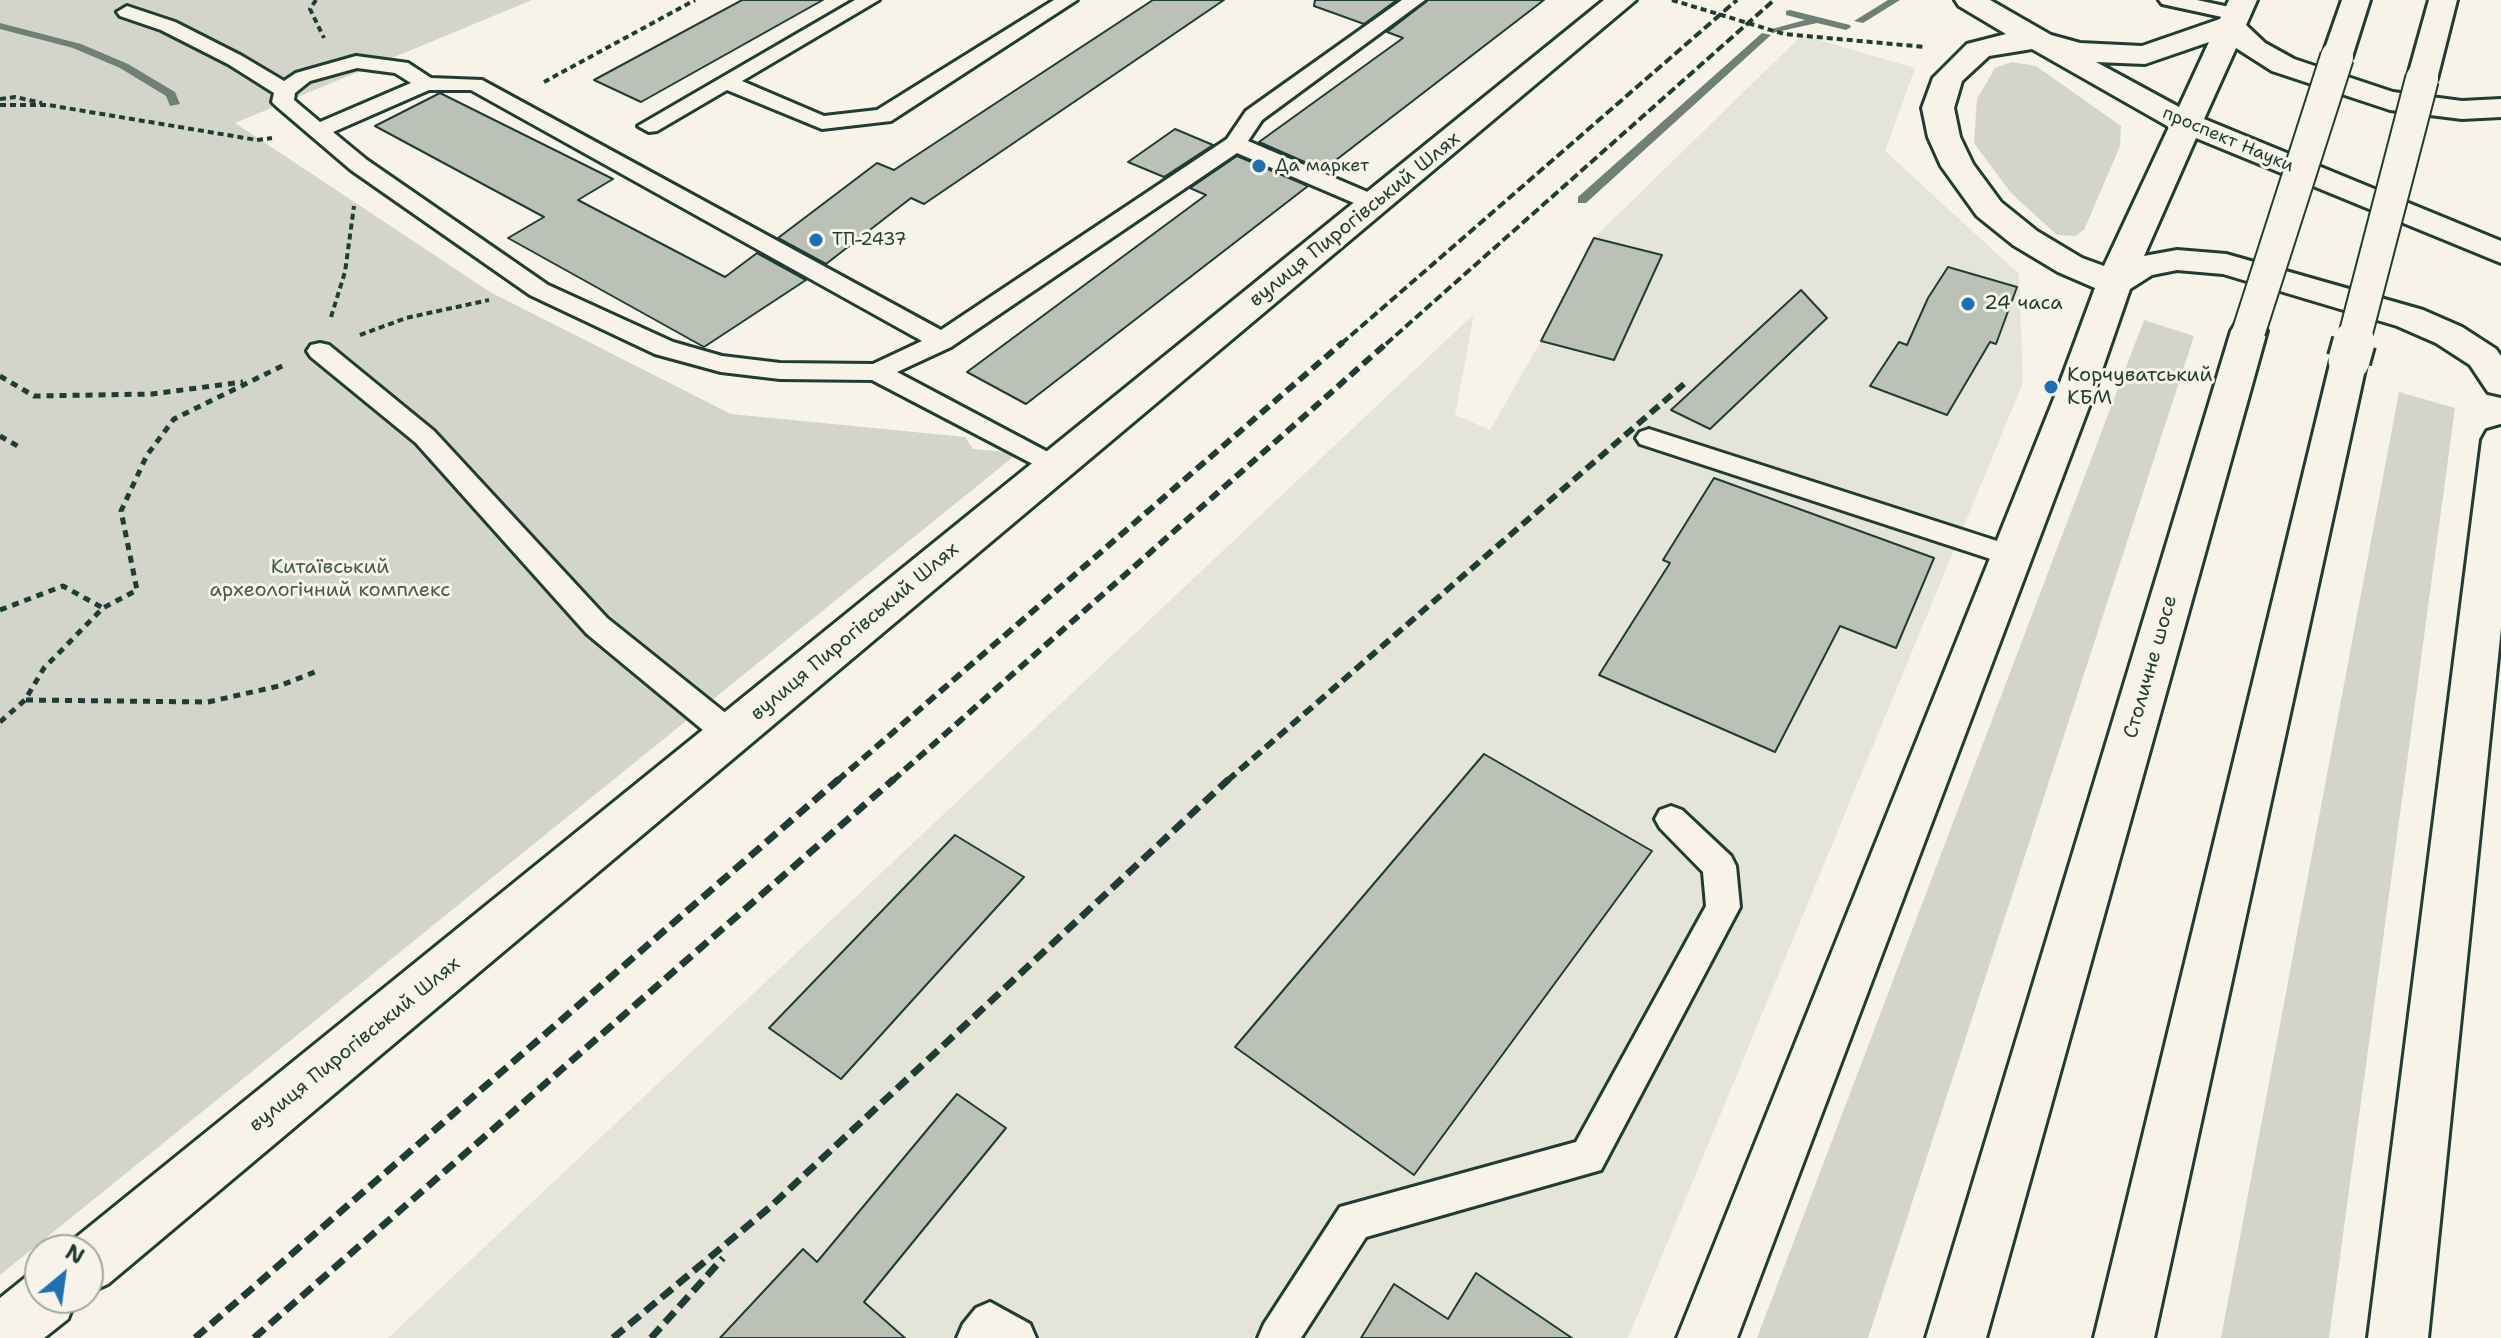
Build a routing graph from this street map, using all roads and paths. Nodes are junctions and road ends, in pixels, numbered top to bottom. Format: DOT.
graph roads {
  1 [pos="695,0"];
  2 [pos="869,0"];
  3 [pos="1067,0"];
  4 [pos="1415,0"];
  5 [pos="1672,0"];
  6 [pos="1969,0"];
  7 [pos="2169,0"];
  8 [pos="2356,0"];
  9 [pos="2443,0"];
  10 [pos="1614,1"];
  11 [pos="127,12"];
  12 [pos="2236,13"];
  13 [pos="2034,40"];
  14 [pos="1978,50"];
  15 [pos="726,82"];
  16 [pos="426,84"];
  17 [pos="285,91"];
  18 [pos="0,102"];
  19 [pos="508,102"];
  20 [pos="48,105"];
  21 [pos="2501,108"];
  22 [pos="2186,123"];
  23 [pos="649,126"];
  24 [pos="318,131"];
  25 [pos="1235,144"];
  26 [pos="359,165"];
  27 [pos="1376,204"];
  28 [pos="2501,253"];
  29 [pos="2114,283"];
  30 [pos="539,290"];
  31 [pos="942,341"];
  32 [pos="320,351"];
  33 [pos="877,372"];
  34 [pos="0,376"];
  35 [pos="248,382"];
  36 [pos="2501,383"];
  37 [pos="0,436"];
  38 [pos="1649,438"];
  39 [pos="2501,440"];
  40 [pos="21,448"];
  41 [pos="1054,466"];
  42 [pos="2012,556"];
  43 [pos="103,608"];
  44 [pos="0,610"];
  45 [pos="320,670"];
  46 [pos="25,700"];
  47 [pos="0,722"];
  48 [pos="732,736"];
  49 [pos="1671,819"];
  50 [pos="104,1251"];
  51 [pos="27,1314"];
  52 [pos="0,1336"];
  53 [pos="977,1338"];
  54 [pos="1016,1338"];
  55 [pos="1278,1338"];
  56 [pos="1707,1338"];
  57 [pos="1956,1338"];
  58 [pos="2124,1338"];
  59 [pos="2398,1338"];
  1 -- 19 [label="path"];
  2 -- 15 [label="lane"];
  3 -- 15 [label="lane"];
  4 -- 25 [label="lane"];
  5 -- 14 [label="path"];
  6 -- 13 [label="main road, проспект Науки"];
  7 -- 12 [label="lane"];
  8 -- 57 [label="main road, Столичне шосе, bridge"];
  9 -- 58 [label="main road, bridge"];
  10 -- 27 [label="main road, вулиця Пирогівський Шлях"];
  11 -- 17 [label="lane"];
  12 -- 13 [label="main road"];
  12 -- 21 [label="main road"];
  12 -- 22 [label="main road"];
  13 -- 14 [label="main road"];
  13 -- 22 [label="main road, проспект Науки"];
  14 -- 29 [label="main road"];
  15 -- 23 [label="lane"];
  16 -- 17 [label="lane"];
  16 -- 19 [label="lane"];
  16 -- 24 [label="lane"];
  17 -- 24 [label="lane"];
  18 -- 20 [label="path"];
  18 -- 20 [label="path"];
  19 -- 31 [label="lane"];
  20 -- 24 [label="path"];
  22 -- 28 [label="main road, проспект Науки"];
  22 -- 29 [label="main road"];
  24 -- 26 [label="lane"];
  25 -- 27 [label="lane"];
  25 -- 31 [label="lane"];
  26 -- 30 [label="lane"];
  26 -- 32 [label="path"];
  27 -- 41 [label="main road, вулиця Пирогівський Шлях"];
  29 -- 36 [label="main road"];
  29 -- 42 [label="main road"];
  30 -- 32 [label="path"];
  30 -- 33 [label="lane"];
  31 -- 33 [label="lane"];
  32 -- 35 [label="path"];
  32 -- 48 [label="lane"];
  33 -- 41 [label="lane"];
  34 -- 35 [label="path"];
  35 -- 43 [label="path"];
  37 -- 40 [label="path"];
  38 -- 42 [label="lane"];
  39 -- 59 [label="main road"];
  41 -- 48 [label="main road, вулиця Пирогівський Шлях"];
  42 -- 56 [label="main road"];
  43 -- 44 [label="path"];
  43 -- 46 [label="path"];
  45 -- 46 [label="path"];
  46 -- 47 [label="path"];
  48 -- 50 [label="main road, вулиця Пирогівський Шлях"];
  49 -- 55 [label="lane"];
  51 -- 52 [label="main road"];
  53 -- 54 [label="lane"];
}
